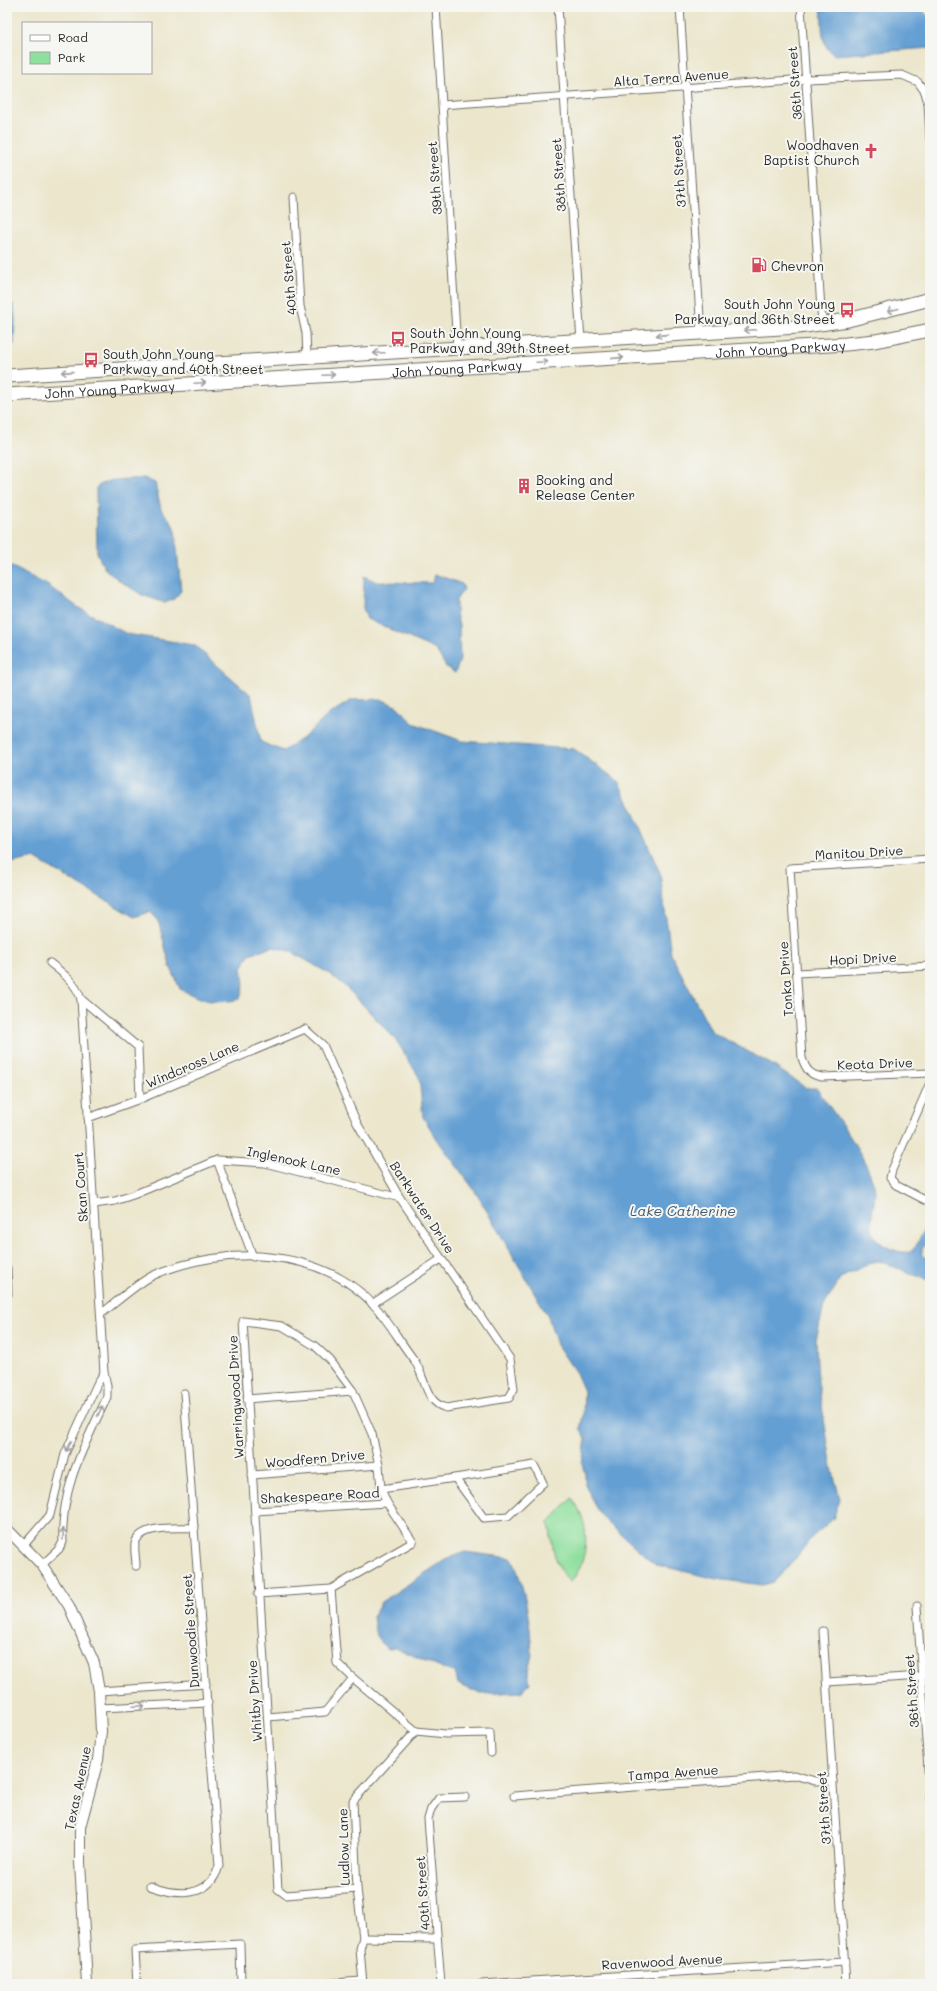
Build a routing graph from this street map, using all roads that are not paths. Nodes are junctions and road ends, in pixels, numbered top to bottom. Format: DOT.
graph roads {
  1 [pos="436,7"];
  2 [pos="558,7"];
  3 [pos="680,7"];
  4 [pos="801,7"];
  5 [pos="807,79"];
  6 [pos="685,88"];
  7 [pos="564,96"];
  8 [pos="442,105"];
  9 [pos="930,137"];
  10 [pos="294,197"];
  11 [pos="930,299"];
  12 [pos="822,324"];
  13 [pos="701,333"];
  14 [pos="927,333"];
  15 [pos="581,340"];
  16 [pos="457,348"];
  17 [pos="666,355"];
  18 [pos="307,357"];
  19 [pos="405,371"];
  20 [pos="7,376"];
  21 [pos="7,395"];
  22 [pos="930,860"];
  23 [pos="790,868"];
  24 [pos="50,963"];
  25 [pos="930,966"];
  26 [pos="796,974"];
  27 [pos="81,1000"];
  28 [pos="305,1029"];
  29 [pos="930,1073"];
  30 [pos="822,1077"];
  31 [pos="930,1083"];
  32 [pos="140,1099"];
  33 [pos="88,1118"];
  34 [pos="217,1160"];
  35 [pos="400,1198"];
  36 [pos="925,1200"];
  37 [pos="94,1204"];
  38 [pos="253,1257"];
  39 [pos="441,1259"];
  40 [pos="7,1268"];
  41 [pos="8,1294"];
  42 [pos="372,1304"];
  43 [pos="100,1314"];
  44 [pos="104,1373"];
  45 [pos="354,1391"];
  46 [pos="184,1393"];
  47 [pos="247,1399"];
  48 [pos="379,1465"];
  49 [pos="252,1475"];
  50 [pos="455,1478"];
  51 [pos="381,1489"];
  52 [pos="387,1503"];
  53 [pos="255,1510"];
  54 [pos="195,1528"];
  55 [pos="7,1529"];
  56 [pos="24,1545"];
  57 [pos="42,1565"];
  58 [pos="136,1566"];
  59 [pos="331,1589"];
  60 [pos="258,1594"];
  61 [pos="917,1606"];
  62 [pos="823,1631"];
  63 [pos="922,1676"];
  64 [pos="353,1678"];
  65 [pos="827,1682"];
  66 [pos="206,1684"];
  67 [pos="99,1691"];
  68 [pos="208,1703"];
  69 [pos="100,1708"];
  70 [pos="268,1717"];
  71 [pos="416,1731"];
  72 [pos="491,1753"];
  73 [pos="833,1782"];
  74 [pos="514,1796"];
  75 [pos="465,1797"];
  76 [pos="930,1798"];
  77 [pos="150,1886"];
  78 [pos="357,1889"];
  79 [pos="363,1938"];
  80 [pos="437,1939"];
  81 [pos="845,1962"];
  82 [pos="363,1983"];
  83 [pos="87,1984"];
  84 [pos="137,1984"];
  85 [pos="242,1984"];
  86 [pos="321,1984"];
  87 [pos="441,1984"];
  88 [pos="481,1984"];
  89 [pos="846,1984"];
  1 -- 8 [label="street, 39th Street"];
  2 -- 7 [label="street, 38th Street"];
  3 -- 6 [label="street, 37th Street"];
  4 -- 5 [label="street, 36th Street"];
  5 -- 6 [label="street, Alta Terra Avenue"];
  5 -- 9 [label="street, Alta Terra Avenue"];
  5 -- 12 [label="street, 36th Street"];
  6 -- 7 [label="street, Alta Terra Avenue"];
  6 -- 13 [label="street, 37th Street"];
  7 -- 8 [label="street, Alta Terra Avenue"];
  7 -- 15 [label="street, 38th Street"];
  8 -- 16 [label="street, 39th Street"];
  10 -- 18 [label="street, 40th Street"];
  11 -- 12 [label="highway, John Young Parkway, one-way"];
  12 -- 13 [label="highway, John Young Parkway, one-way"];
  13 -- 15 [label="highway, John Young Parkway, one-way"];
  13 -- 17 [label="highway"];
  14 -- 17 [label="highway, John Young Parkway"];
  15 -- 16 [label="highway, John Young Parkway"];
  16 -- 18 [label="highway, John Young Parkway, one-way"];
  16 -- 19 [label="highway"];
  19 -- 17 [label="highway, John Young Parkway, one-way"];
  18 -- 20 [label="highway, John Young Parkway, one-way"];
  21 -- 19 [label="highway, John Young Parkway, one-way"];
  22 -- 23 [label="street, Manitou Drive"];
  23 -- 26 [label="street, Tonka Drive"];
  24 -- 27 [label="street"];
  25 -- 26 [label="street, Hopi Drive"];
  26 -- 30 [label="street, Tonka Drive"];
  27 -- 32 [label="street"];
  27 -- 33 [label="street, Skan Court"];
  28 -- 32 [label="street, Windcross Lane"];
  28 -- 35 [label="street, Barkwater Drive"];
  29 -- 30 [label="street, Keota Drive"];
  31 -- 36 [label="street"];
  32 -- 33 [label="street, Windcross Lane"];
  33 -- 37 [label="street, Skan Court"];
  34 -- 35 [label="street, Inglenook Lane"];
  34 -- 37 [label="street, Inglenook Lane"];
  34 -- 38 [label="street"];
  35 -- 39 [label="street, Barkwater Drive"];
  37 -- 43 [label="street, Skan Court"];
  38 -- 42 [label="street"];
  38 -- 43 [label="street"];
  39 -- 42 [label="street"];
  39 -- 42 [label="street, Barkwater Drive"];
  40 -- 41 [label="street"];
  43 -- 44 [label="street, Skan Court"];
  44 -- 56 [label="street, one-way"];
  57 -- 44 [label="street, Skan Court, one-way"];
  45 -- 47 [label="street"];
  45 -- 47 [label="street, Warringwood Drive"];
  45 -- 48 [label="street, Warringwood Drive"];
  46 -- 54 [label="street, Dunwoodie Street"];
  47 -- 49 [label="street, Warringwood Drive"];
  48 -- 49 [label="street, Woodfern Drive"];
  48 -- 51 [label="street, Warringwood Drive"];
  49 -- 53 [label="street, Warringwood Drive"];
  50 -- 50 [label="street"];
  50 -- 51 [label="street"];
  51 -- 52 [label="street, Warringwood Drive"];
  52 -- 53 [label="street, Shakespeare Road"];
  52 -- 59 [label="street, Warringwood Drive"];
  53 -- 60 [label="street, Whitby Drive"];
  54 -- 58 [label="street"];
  54 -- 66 [label="street, Dunwoodie Street"];
  55 -- 56 [label="street, Texas Avenue"];
  56 -- 57 [label="street, Texas Avenue"];
  57 -- 67 [label="street, Texas Avenue"];
  59 -- 60 [label="street"];
  59 -- 64 [label="street"];
  60 -- 70 [label="street, Whitby Drive"];
  61 -- 63 [label="street, 36th Street"];
  62 -- 65 [label="street, 37th Street"];
  63 -- 65 [label="street"];
  63 -- 76 [label="street, 36th Street"];
  64 -- 70 [label="street"];
  64 -- 71 [label="street"];
  65 -- 73 [label="street, 37th Street"];
  66 -- 67 [label="street"];
  66 -- 68 [label="street, Dunwoodie Street"];
  67 -- 69 [label="street, Texas Avenue"];
  69 -- 68 [label="street, one-way"];
  68 -- 77 [label="street, Dunwoodie Street"];
  69 -- 83 [label="street, Texas Avenue"];
  70 -- 78 [label="street, Whitby Drive"];
  71 -- 72 [label="street"];
  71 -- 78 [label="street, Ludlow Lane"];
  73 -- 74 [label="street, Tampa Avenue"];
  73 -- 81 [label="street, 37th Street"];
  75 -- 80 [label="street, 40th Street"];
  78 -- 79 [label="street, Ludlow Lane"];
  79 -- 80 [label="street"];
  79 -- 82 [label="street, Ludlow Lane"];
  80 -- 87 [label="street, 40th Street"];
  81 -- 88 [label="street, Ravenwood Avenue"];
  81 -- 89 [label="street, 37th Street"];
  82 -- 86 [label="street"];
  84 -- 85 [label="street"];
}
